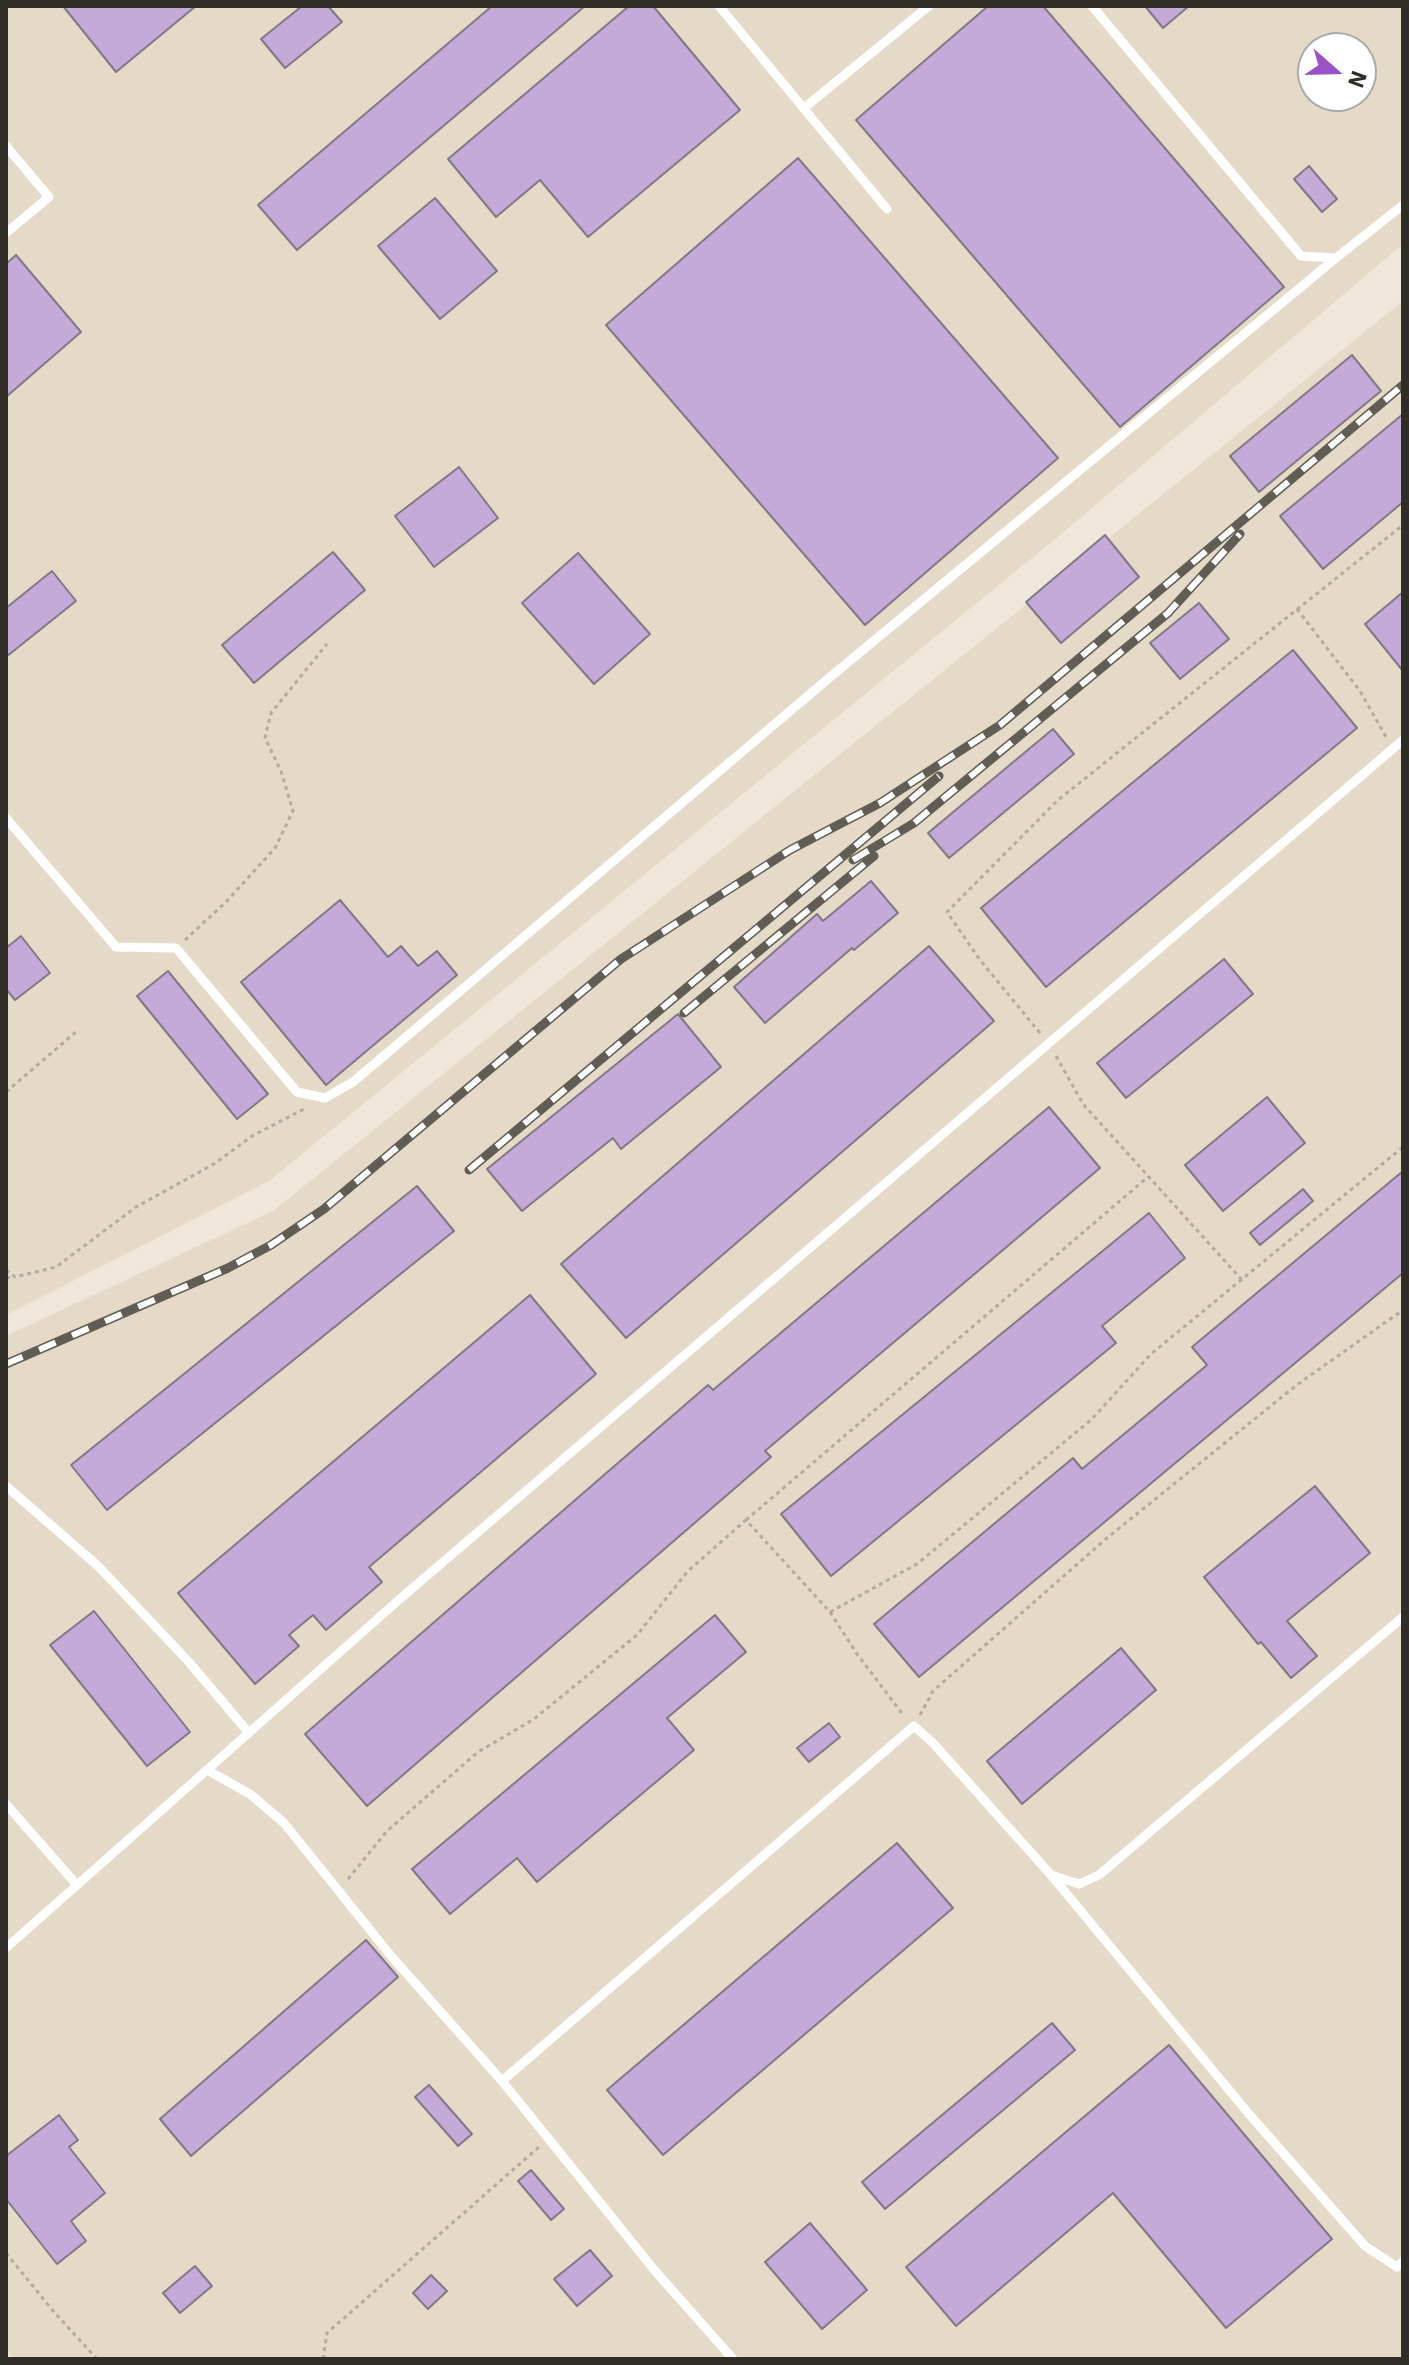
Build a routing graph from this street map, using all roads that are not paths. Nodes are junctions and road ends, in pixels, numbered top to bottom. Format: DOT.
graph roads {
  1 [pos="719,6"];
  2 [pos="929,6"];
  3 [pos="1097,8"];
  4 [pos="804,108"];
  5 [pos="6,146"];
  6 [pos="1403,205"];
  7 [pos="887,209"];
  8 [pos="6,233"];
  9 [pos="1336,258"];
  10 [pos="1403,740"];
  11 [pos="6,818"];
  12 [pos="6,1486"];
  13 [pos="1403,1617"];
  14 [pos="249,1733"];
  15 [pos="207,1770"];
  16 [pos="6,1804"];
  17 [pos="1051,1875"];
  18 [pos="77,1885"];
  19 [pos="6,1948"];
  20 [pos="502,2081"];
  21 [pos="1403,2261"];
  22 [pos="733,2359"];
  1 -- 4 [label="lane"];
  2 -- 4 [label="lane"];
  3 -- 9 [label="lane"];
  4 -- 7 [label="lane"];
  5 -- 8 [label="lane"];
  6 -- 9 [label="lane"];
  9 -- 11 [label="lane"];
  10 -- 14 [label="lane"];
  12 -- 14 [label="lane"];
  13 -- 17 [label="lane"];
  14 -- 15 [label="lane"];
  15 -- 18 [label="lane"];
  15 -- 20 [label="lane"];
  16 -- 18 [label="lane"];
  17 -- 20 [label="lane"];
  17 -- 21 [label="lane"];
  18 -- 19 [label="lane"];
  20 -- 22 [label="lane"];
}
